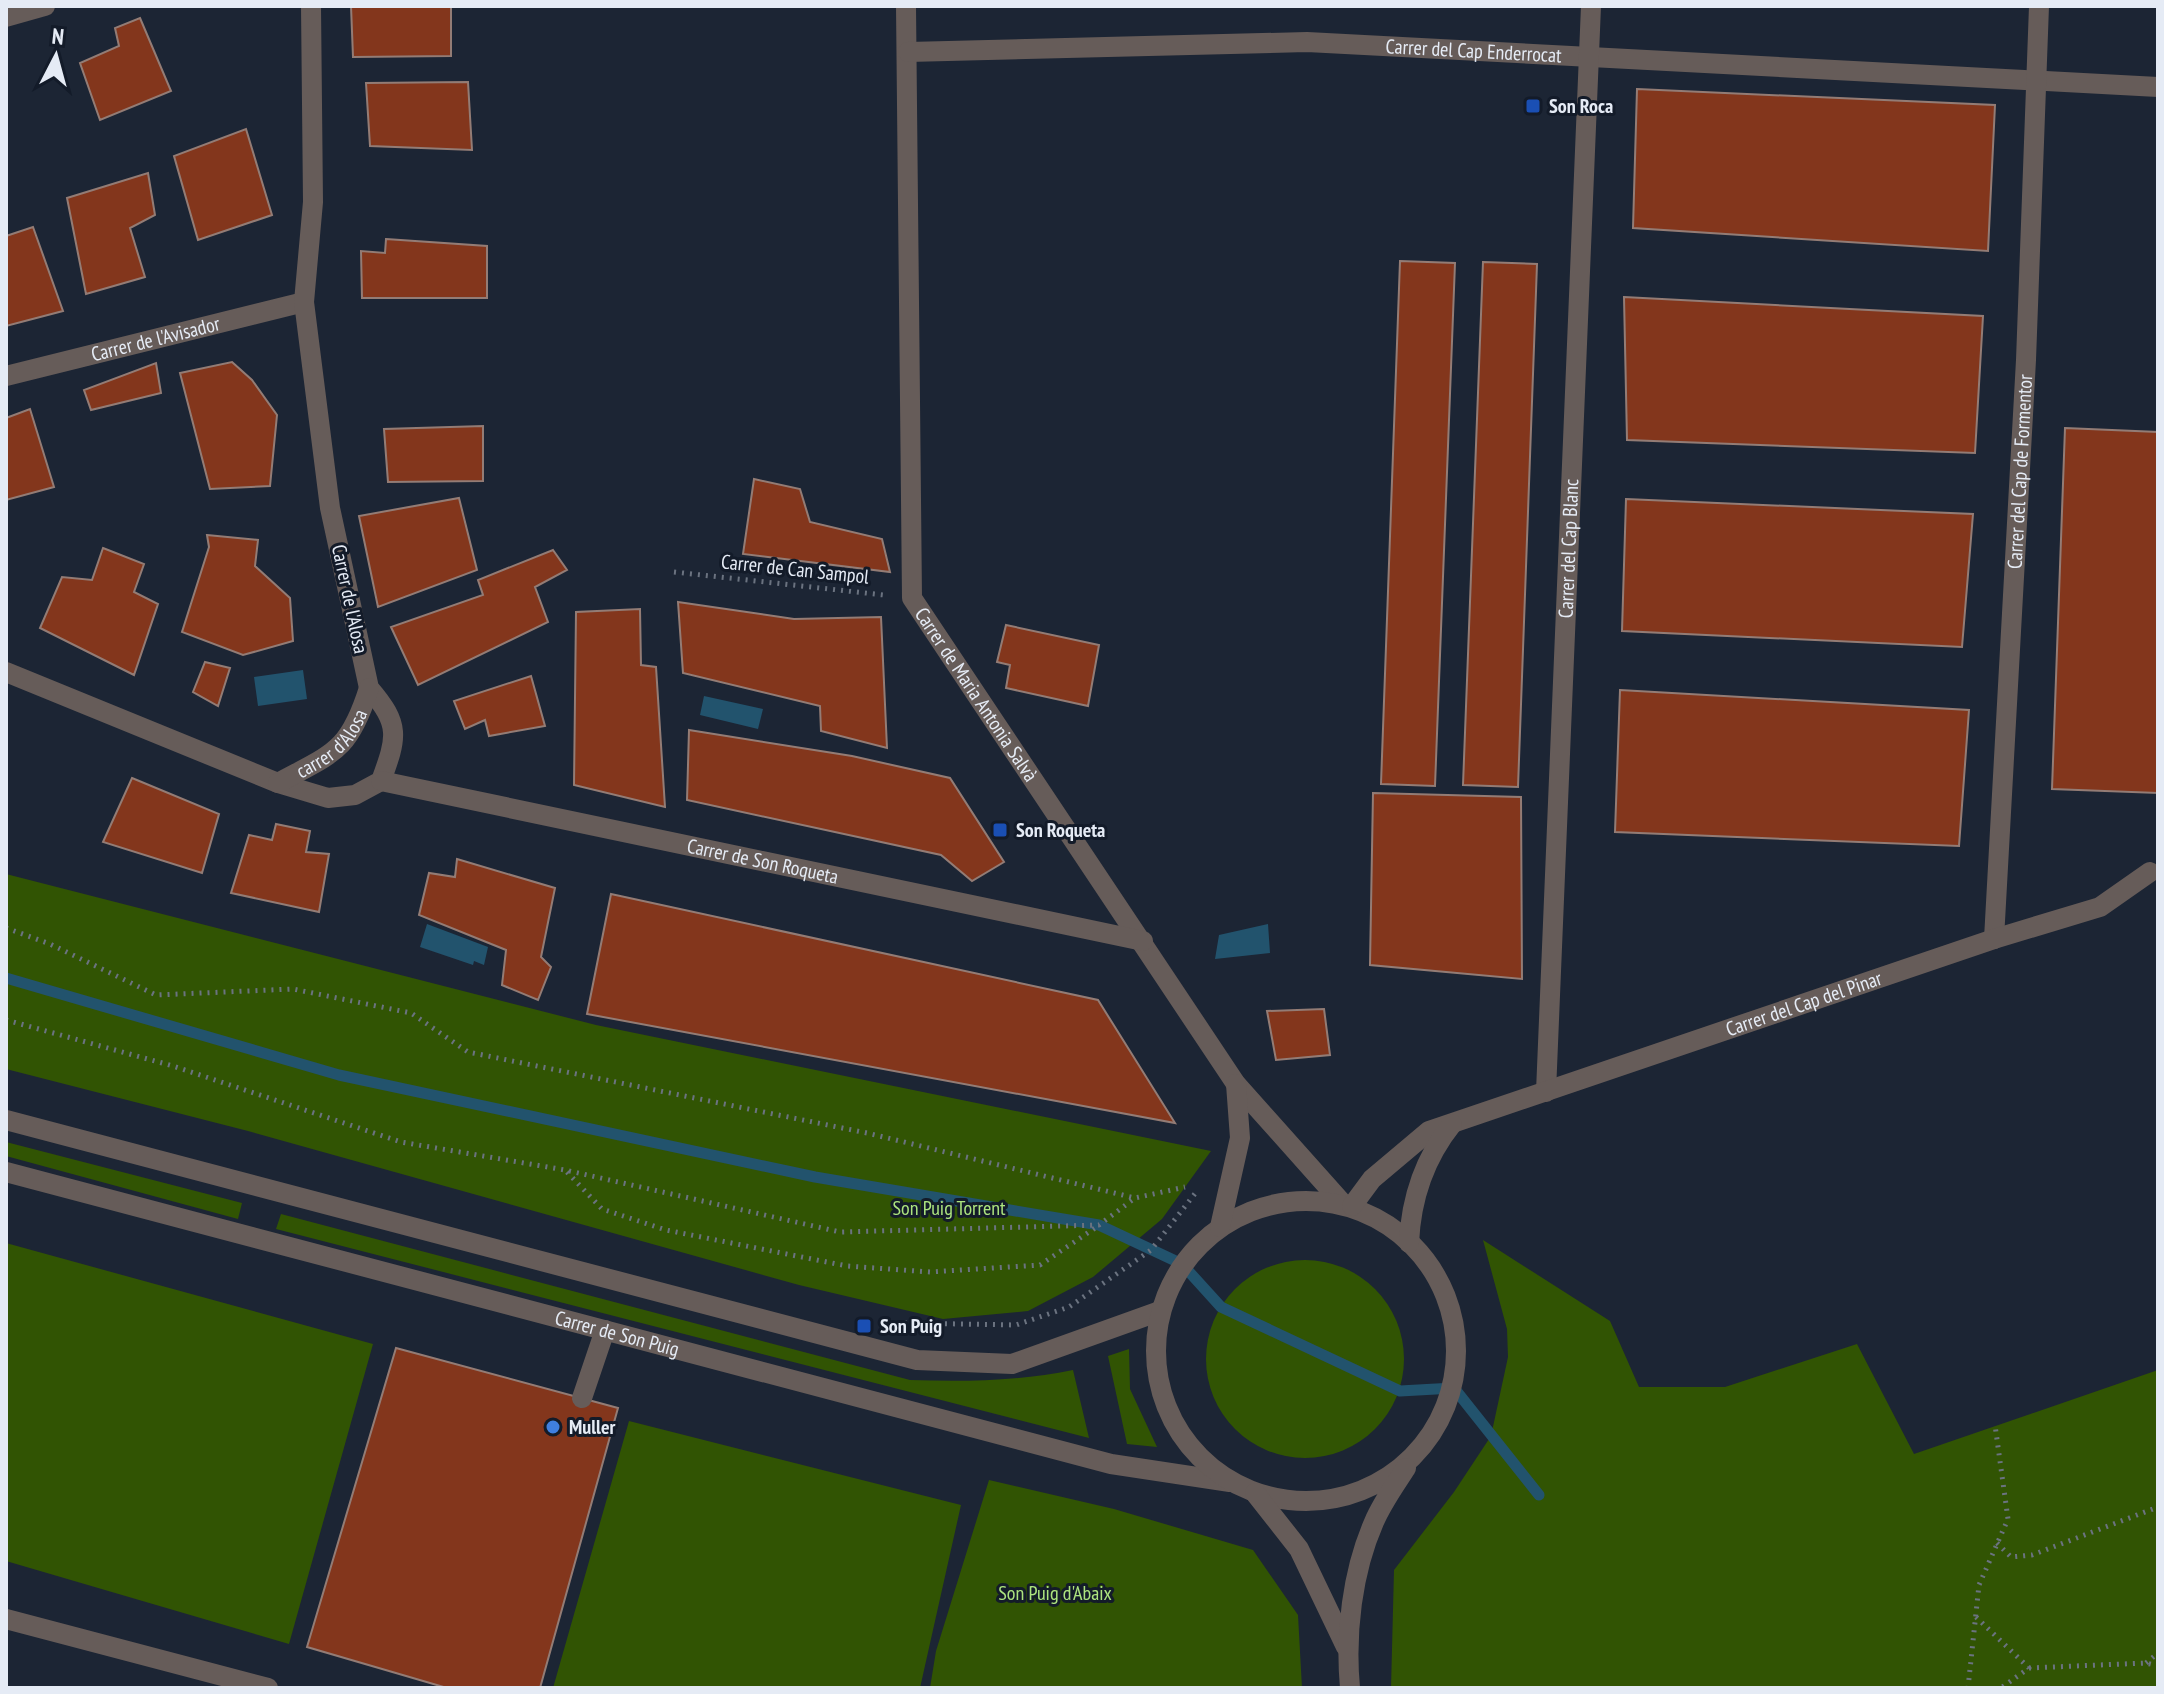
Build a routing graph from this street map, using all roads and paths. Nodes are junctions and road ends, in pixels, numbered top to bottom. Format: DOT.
graph roads {
  1 [pos="45,6"];
  2 [pos="311,6"];
  3 [pos="906,6"];
  4 [pos="1591,6"];
  5 [pos="2039,6"];
  6 [pos="6,17"];
  7 [pos="908,52"];
  8 [pos="1589,56"];
  9 [pos="2037,79"];
  10 [pos="2158,87"];
  11 [pos="304,302"];
  12 [pos="6,376"];
  13 [pos="674,572"];
  14 [pos="912,598"];
  15 [pos="6,672"];
  16 [pos="369,688"];
  17 [pos="381,781"];
  18 [pos="278,783"];
  19 [pos="2150,872"];
  20 [pos="6,928"];
  21 [pos="1994,939"];
  22 [pos="1143,941"];
  23 [pos="6,1020"];
  24 [pos="1236,1084"];
  25 [pos="1546,1092"];
  26 [pos="6,1120"];
  27 [pos="1452,1124"];
  28 [pos="565,1170"];
  29 [pos="6,1172"];
  30 [pos="1204,1183"];
  31 [pos="1185,1187"];
  32 [pos="1135,1198"];
  33 [pos="1348,1206"];
  34 [pos="1099,1225"];
  35 [pos="1220,1227"];
  36 [pos="1409,1243"];
  37 [pos="1160,1311"];
  38 [pos="899,1321"];
  39 [pos="605,1330"];
  40 [pos="582,1398"];
  41 [pos="1995,1425"];
  42 [pos="1408,1464"];
  43 [pos="1230,1482"];
  44 [pos="1255,1493"];
  45 [pos="2158,1507"];
  46 [pos="1997,1543"];
  47 [pos="1976,1617"];
  48 [pos="6,1619"];
  49 [pos="1346,1647"];
  50 [pos="2158,1653"];
  51 [pos="2146,1663"];
  52 [pos="2158,1666"];
  53 [pos="2029,1668"];
  54 [pos="268,1688"];
  55 [pos="1350,1688"];
  56 [pos="1968,1688"];
  57 [pos="2001,1688"];
  1 -- 6 [label="street"];
  2 -- 11 [label="street, Carrer de l'Alosa"];
  3 -- 7 [label="street, Carrer de Maria Antonia Salvà"];
  4 -- 8 [label="street, Carrer del Cap Blanc"];
  5 -- 9 [label="street, Carrer del Cap de Formentor"];
  7 -- 8 [label="street, Carrer del Cap Enderrocat"];
  7 -- 14 [label="street, Carrer de Maria Antonia Salvà"];
  8 -- 9 [label="street, Carrer del Cap Enderrocat"];
  8 -- 25 [label="street, Carrer del Cap Blanc"];
  9 -- 10 [label="street"];
  9 -- 21 [label="street, Carrer del Cap de Formentor"];
  11 -- 12 [label="street, Carrer de l'Avisador"];
  11 -- 16 [label="street, Carrer de l'Alosa"];
  13 -- 14 [label="path, Carrer de Can Sampol"];
  14 -- 22 [label="street, Carrer de Maria Antonia Salvà"];
  15 -- 18 [label="street"];
  16 -- 17 [label="street, Carrer de l'Alosa"];
  16 -- 18 [label="street, carrer d'Alosa"];
  17 -- 18 [label="street"];
  17 -- 22 [label="street, Carrer de Son Roqueta"];
  19 -- 21 [label="street, Carrer del Cap del Pinar"];
  20 -- 32 [label="path"];
  21 -- 25 [label="street, Carrer del Cap del Pinar"];
  22 -- 24 [label="street, Carrer de Maria Antonia Salvà"];
  23 -- 28 [label="path"];
  24 -- 33 [label="street, Carrer de Maria Antonia Salvà"];
  24 -- 35 [label="street, Carrer de Maria Antonia Salvà"];
  25 -- 27 [label="street, Carrer del Cap del Pinar"];
  26 -- 37 [label="street"];
  27 -- 33 [label="street, Carrer del Cap del Pinar"];
  27 -- 36 [label="street"];
  28 -- 34 [label="path"];
  28 -- 34 [label="path"];
  29 -- 39 [label="street, Carrer de Son Puig"];
  30 -- 38 [label="path"];
  31 -- 32 [label="path"];
  32 -- 34 [label="path"];
  33 -- 35 [label="street"];
  33 -- 36 [label="street"];
  35 -- 37 [label="street"];
  36 -- 42 [label="street"];
  37 -- 43 [label="street"];
  39 -- 40 [label="street"];
  39 -- 43 [label="street, Carrer de Son Puig"];
  41 -- 46 [label="path"];
  42 -- 44 [label="street"];
  42 -- 49 [label="street"];
  43 -- 44 [label="street"];
  44 -- 49 [label="street"];
  45 -- 46 [label="path"];
  46 -- 47 [label="path"];
  47 -- 53 [label="path"];
  47 -- 56 [label="path"];
  48 -- 54 [label="street"];
  49 -- 55 [label="street"];
  50 -- 51 [label="path"];
  51 -- 52 [label="path"];
  51 -- 53 [label="path"];
  53 -- 57 [label="path"];
}
